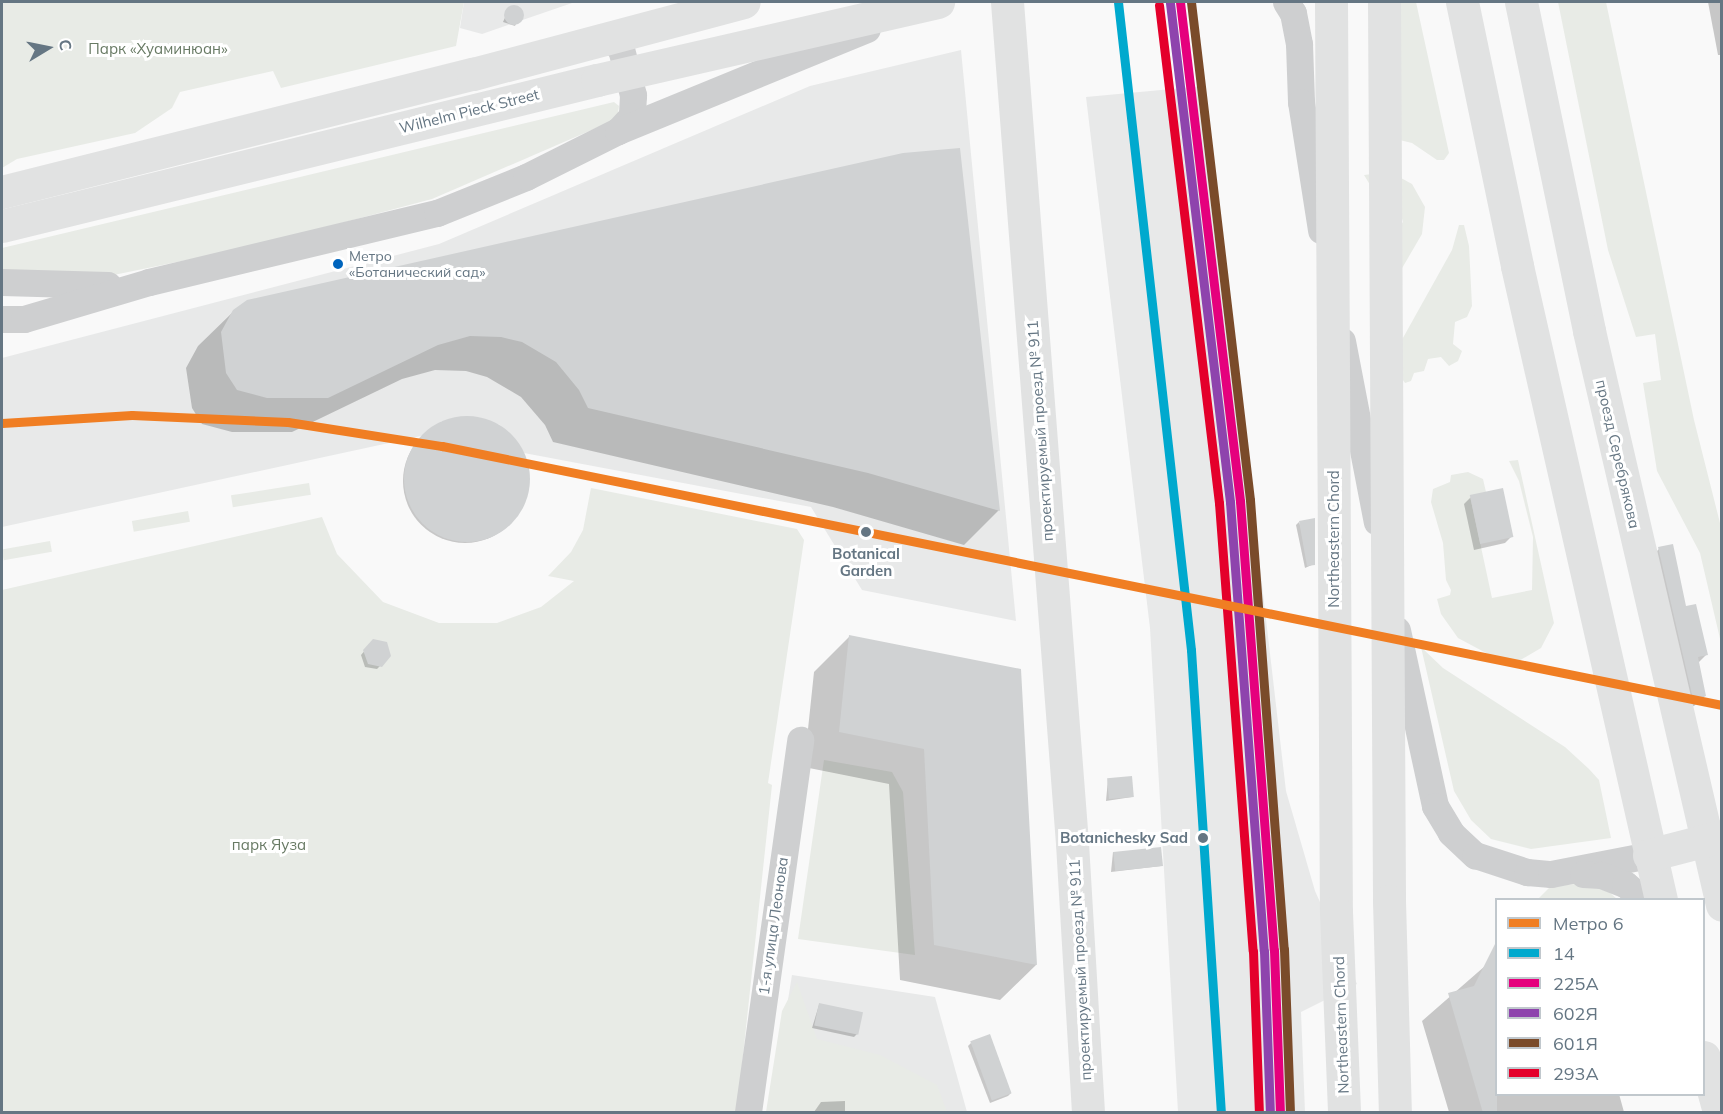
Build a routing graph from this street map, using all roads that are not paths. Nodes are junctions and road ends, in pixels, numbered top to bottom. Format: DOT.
graph roads {
  1 [pos="744,2"];
  2 [pos="934,2"];
  3 [pos="1007,2"];
  4 [pos="1286,2"];
  5 [pos="1331,2"];
  6 [pos="1384,2"];
  7 [pos="1451,2"];
  8 [pos="1462,2"];
  9 [pos="1513,2"];
  10 [pos="1521,2"];
  11 [pos="601,40"];
  12 [pos="1472,57"];
  13 [pos="1532,60"];
  14 [pos="628,72"];
  15 [pos="618,131"];
  16 [pos="2,192"];
  17 [pos="2,226"];
  18 [pos="2,282"];
  19 [pos="149,282"];
  20 [pos="2,319"];
  21 [pos="800,740"];
  22 [pos="1714,837"];
  23 [pos="1649,855"];
  24 [pos="1551,874"];
  25 [pos="1642,898"];
  26 [pos="1660,898"];
  27 [pos="1722,905"];
  28 [pos="1705,1061"];
  29 [pos="748,1113"];
  30 [pos="1088,1113"];
  31 [pos="1344,1113"];
  32 [pos="1395,1113"];
  33 [pos="1719,1113"];
  1 -- 11 [label="main road"];
  2 -- 14 [label="main road, Wilhelm Pieck Street"];
  2 -- 15 [label="street"];
  3 -- 30 [label="main road, проектируемый проезд № 911"];
  4 -- 24 [label="street"];
  5 -- 31 [label="main road, Northeastern Chord"];
  6 -- 32 [label="main road"];
  7 -- 12 [label="main road"];
  8 -- 12 [label="main road"];
  9 -- 13 [label="main road"];
  10 -- 13 [label="main road, проезд Серебрякова"];
  11 -- 14 [label="street"];
  11 -- 16 [label="main road"];
  12 -- 23 [label="main road"];
  13 -- 22 [label="main road, проезд Серебрякова"];
  14 -- 15 [label="street"];
  14 -- 17 [label="main road, Wilhelm Pieck Street"];
  15 -- 19 [label="street"];
  18 -- 19 [label="street"];
  19 -- 20 [label="street"];
  21 -- 29 [label="street, 1-я улица Леонова"];
  22 -- 23 [label="main road"];
  22 -- 27 [label="main road, проезд Серебрякова"];
  23 -- 24 [label="street"];
  23 -- 26 [label="main road"];
  24 -- 25 [label="street"];
  28 -- 33 [label="main road"];
}
